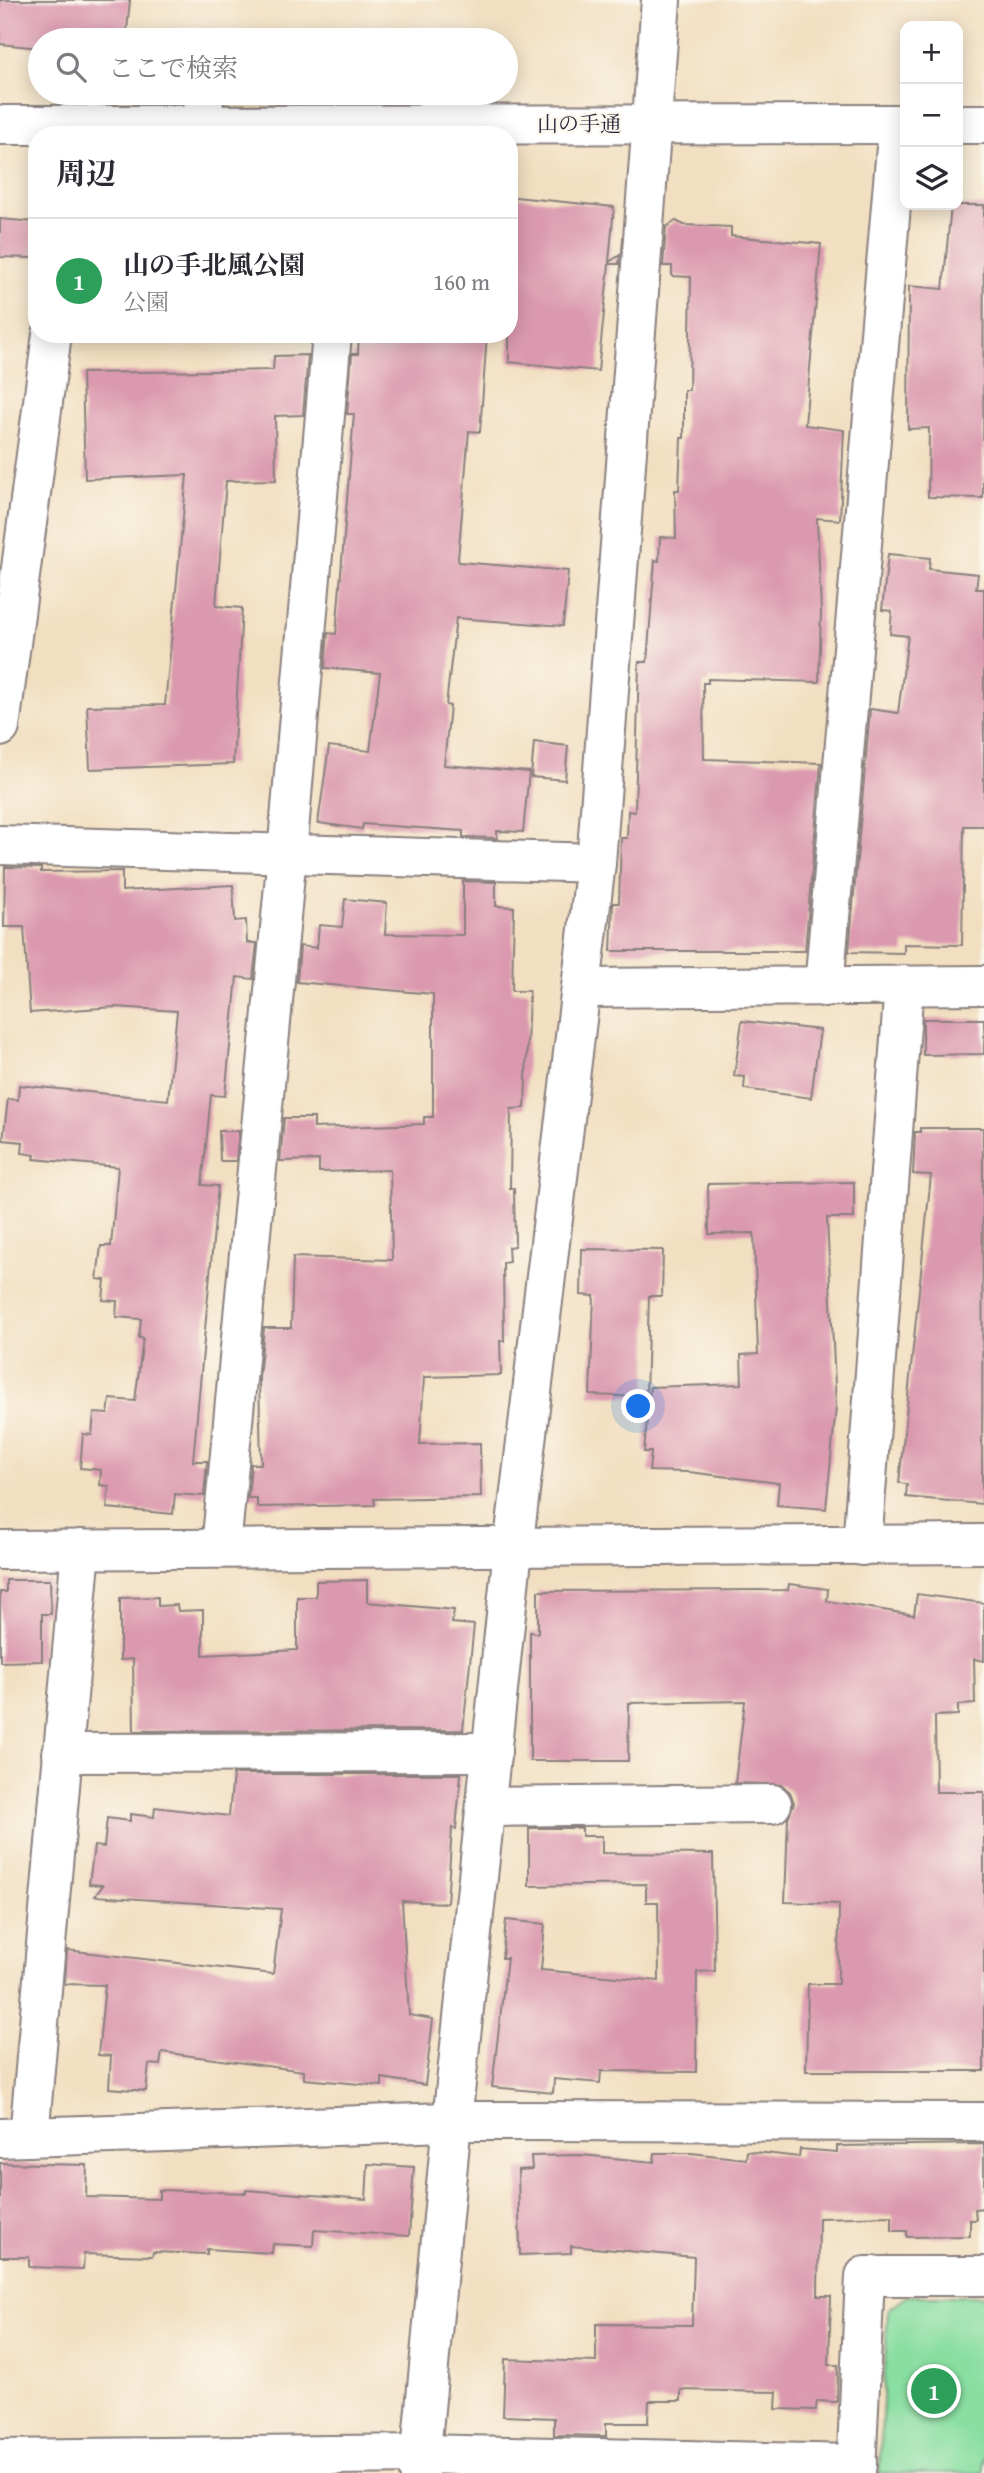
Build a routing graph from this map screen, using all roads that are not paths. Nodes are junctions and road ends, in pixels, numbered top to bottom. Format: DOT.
graph roads {
  1 [pos="661,0"];
  2 [pos="438,108"];
  3 [pos="204,109"];
  4 [pos="650,123"];
  5 [pos="900,124"];
  6 [pos="963,124"];
  7 [pos="984,124"];
  8 [pos="0,125"];
  9 [pos="102,126"];
  10 [pos="321,126"];
  11 [pos="365,126"];
  12 [pos="28,127"];
  13 [pos="900,146"];
  14 [pos="51,343"];
  15 [pos="331,343"];
  16 [pos="0,727"];
  17 [pos="0,845"];
  18 [pos="287,854"];
  19 [pos="596,863"];
  20 [pos="904,985"];
  21 [pos="984,985"];
  22 [pos="824,987"];
  23 [pos="582,988"];
  24 [pos="984,1544"];
  25 [pos="862,1546"];
  26 [pos="221,1548"];
  27 [pos="81,1549"];
  28 [pos="513,1549"];
  29 [pos="0,1550"];
  30 [pos="492,1752"];
  31 [pos="62,1753"];
  32 [pos="772,1804"];
  33 [pos="486,1807"];
  34 [pos="452,2121"];
  35 [pos="984,2122"];
  36 [pos="15,2138"];
  37 [pos="984,2276"];
  38 [pos="0,2459"];
  39 [pos="420,2463"];
  40 [pos="857,2468"];
  1 -- 4 [label="street"];
  2 -- 4 [label="street, 山の手通"];
  2 -- 11 [label="street, 山の手通"];
  3 -- 9 [label="street, 山の手通"];
  3 -- 10 [label="street, 山の手通"];
  4 -- 5 [label="street, 山の手通"];
  4 -- 19 [label="street"];
  6 -- 7 [label="street"];
  8 -- 12 [label="street, 山の手通"];
  13 -- 22 [label="street"];
  14 -- 16 [label="street"];
  15 -- 18 [label="street"];
  17 -- 18 [label="street"];
  18 -- 19 [label="street"];
  18 -- 26 [label="street"];
  19 -- 23 [label="street"];
  20 -- 21 [label="street"];
  20 -- 22 [label="street"];
  20 -- 25 [label="street"];
  22 -- 23 [label="street"];
  23 -- 28 [label="street"];
  24 -- 25 [label="street"];
  25 -- 28 [label="street"];
  26 -- 27 [label="street"];
  26 -- 28 [label="street"];
  27 -- 29 [label="street"];
  27 -- 31 [label="street"];
  28 -- 30 [label="street"];
  30 -- 31 [label="street"];
  30 -- 33 [label="street"];
  31 -- 36 [label="street"];
  32 -- 33 [label="street"];
  33 -- 34 [label="street"];
  34 -- 35 [label="street"];
  34 -- 36 [label="street"];
  34 -- 39 [label="street"];
  37 -- 40 [label="street"];
  38 -- 39 [label="street"];
  39 -- 40 [label="street"];
}
